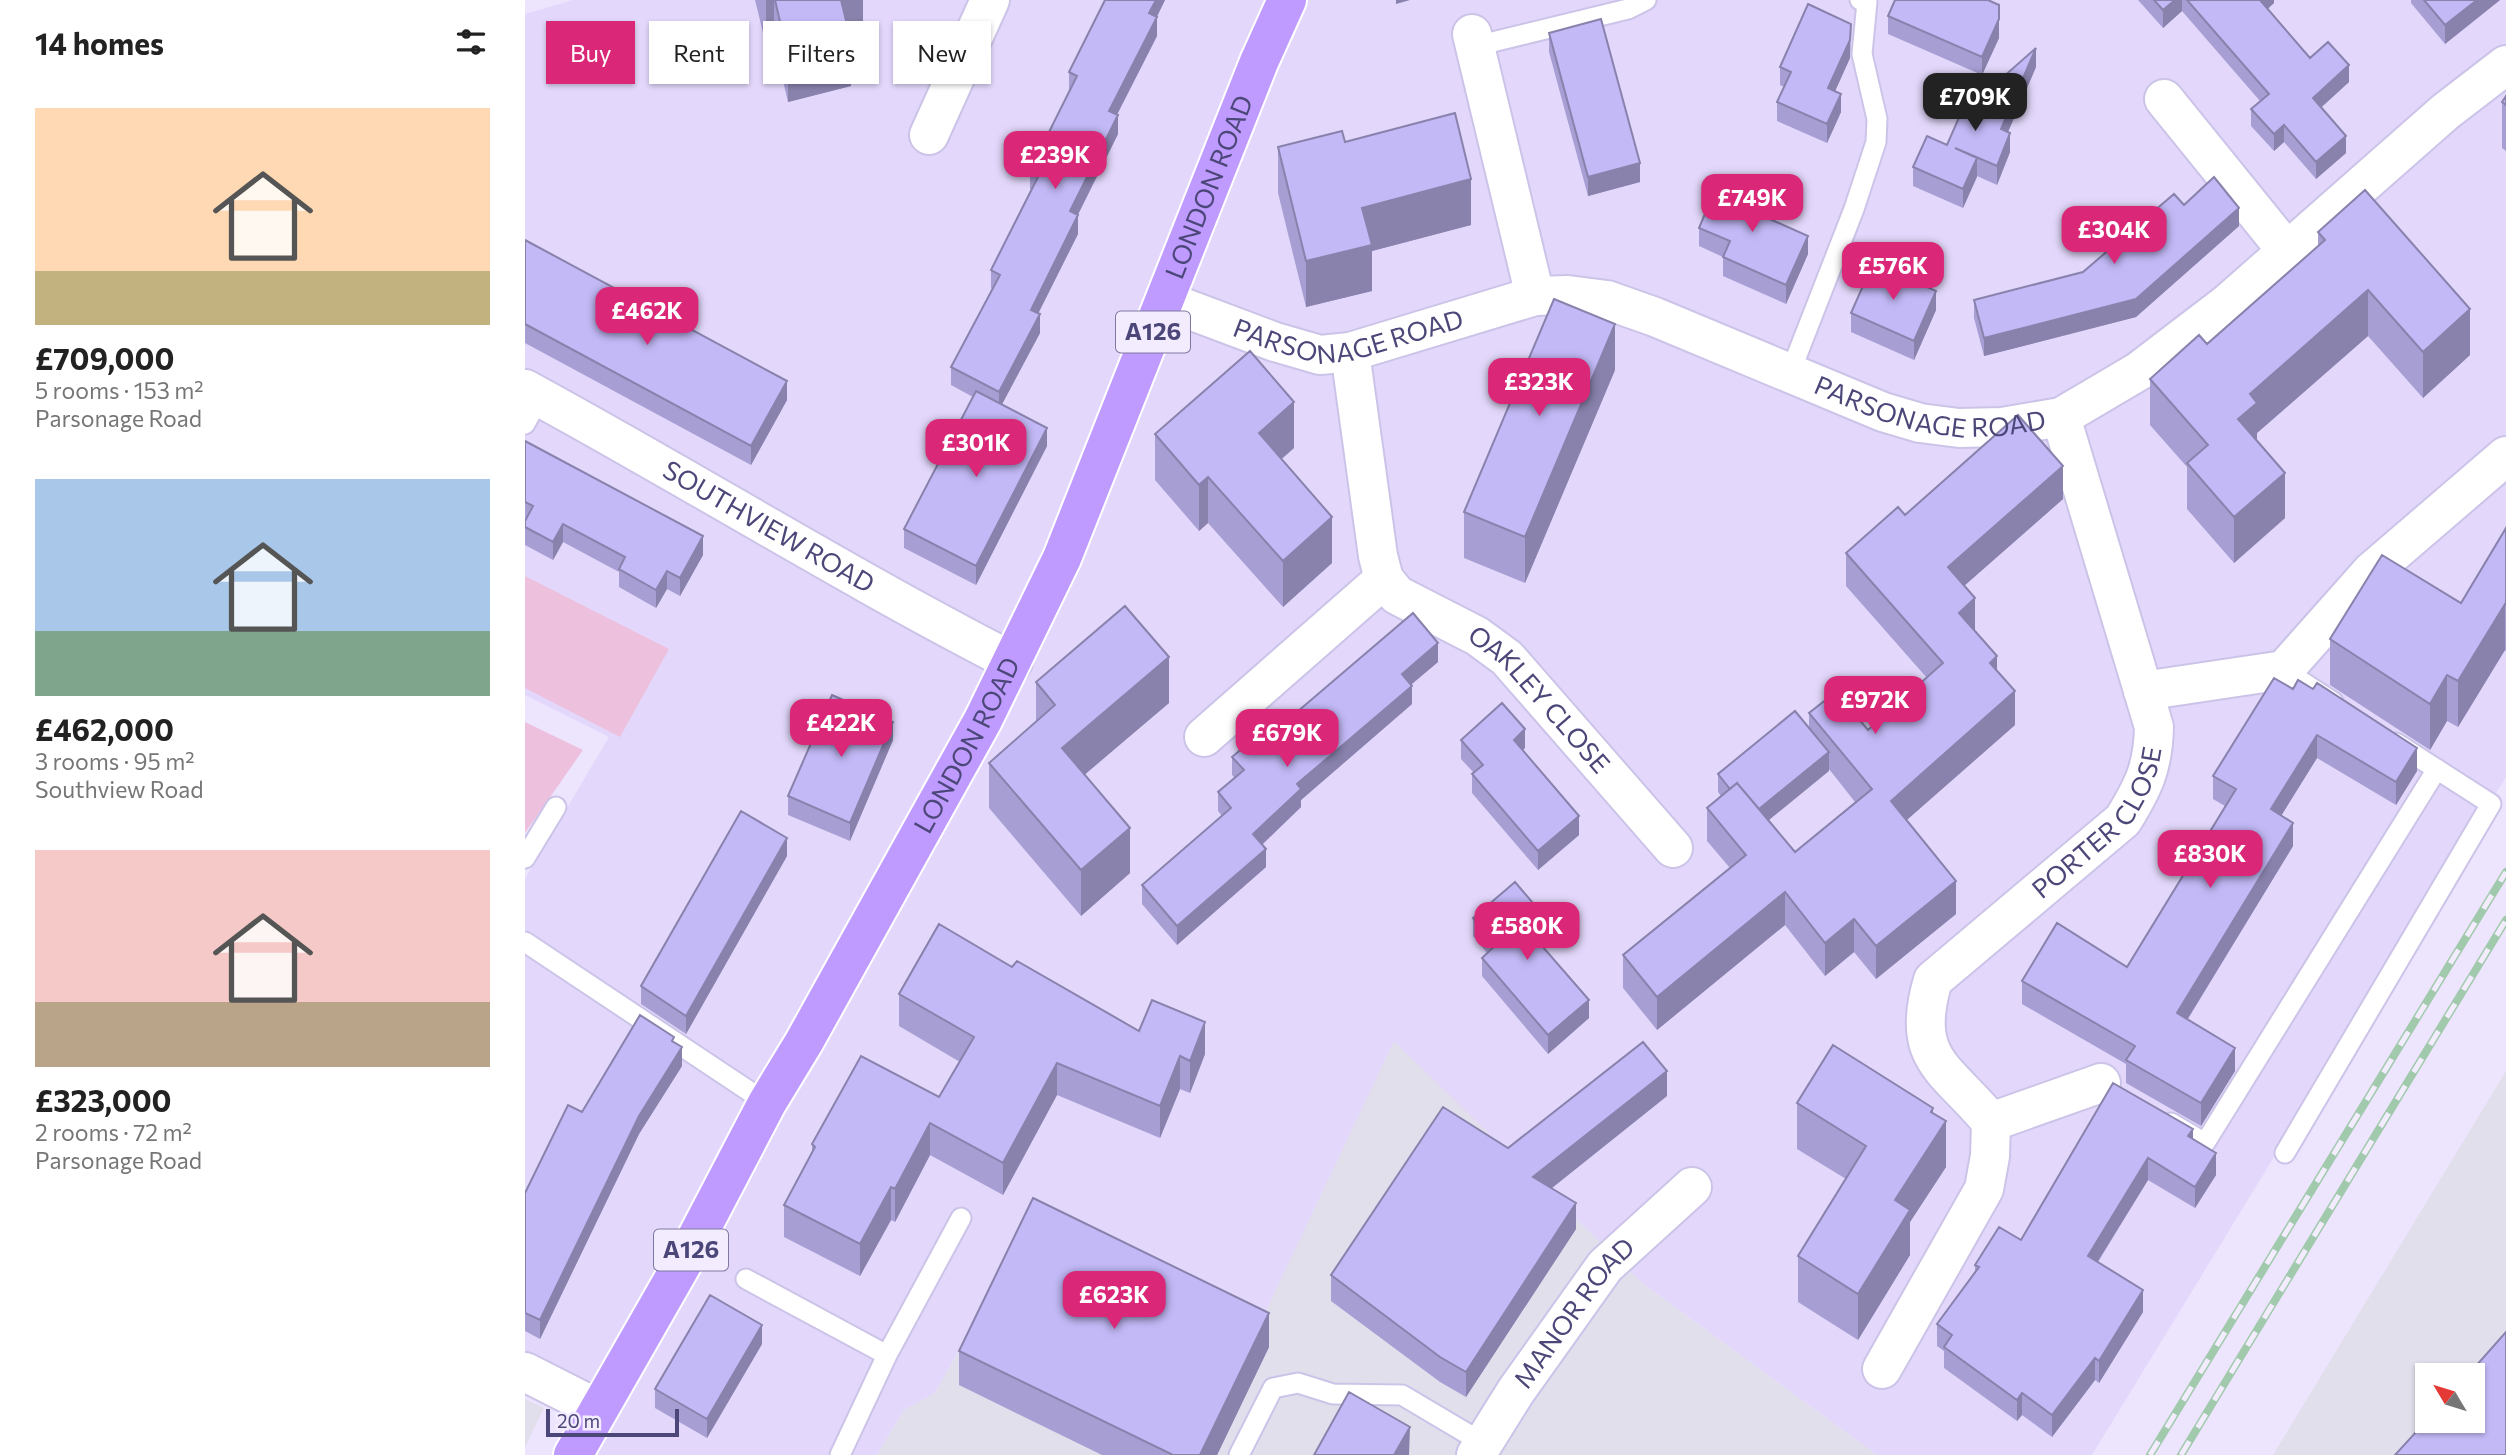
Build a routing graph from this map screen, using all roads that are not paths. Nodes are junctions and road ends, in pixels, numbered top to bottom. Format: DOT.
graph roads {
  1 [pos="990,0"];
  2 [pos="1287,0"];
  3 [pos="1646,0"];
  4 [pos="1860,0"];
  5 [pos="1474,40"];
  6 [pos="2506,65"];
  7 [pos="2164,99"];
  8 [pos="929,135"];
  9 [pos="2287,251"];
  10 [pos="1535,296"];
  11 [pos="1165,300"];
  12 [pos="1350,352"];
  13 [pos="1790,373"];
  14 [pos="530,403"];
  15 [pos="2061,417"];
  16 [pos="2506,456"];
  17 [pos="1384,579"];
  18 [pos="1013,662"];
  19 [pos="2284,670"];
  20 [pos="2143,691"];
  21 [pos="2349,713"];
  22 [pos="2382,734"];
  23 [pos="1204,737"];
  24 [pos="2437,769"];
  25 [pos="556,807"];
  26 [pos="1672,848"];
  27 [pos="525,858"];
  28 [pos="525,942"];
  29 [pos="2107,1086"];
  30 [pos="767,1103"];
  31 [pos="2159,1116"];
  32 [pos="1991,1122"];
  33 [pos="2285,1153"];
  34 [pos="1692,1187"];
  35 [pos="961,1218"];
  36 [pos="747,1279"];
  37 [pos="887,1355"];
  38 [pos="1882,1368"];
  39 [pos="525,1372"];
  40 [pos="598,1409"];
  41 [pos="1479,1449"];
  42 [pos="573,1455"];
  43 [pos="840,1455"];
  44 [pos="1239,1455"];
  1 -- 8 [label="street"];
  2 -- 11 [label="main road, LONDON ROAD / A126"];
  3 -- 5 [label="lane"];
  4 -- 13 [label="lane"];
  5 -- 10 [label="street"];
  6 -- 9 [label="street, PARSONAGE ROAD"];
  7 -- 9 [label="street"];
  9 -- 15 [label="street, PARSONAGE ROAD"];
  10 -- 12 [label="street, PARSONAGE ROAD"];
  10 -- 13 [label="street, PARSONAGE ROAD"];
  11 -- 12 [label="street, PARSONAGE ROAD"];
  11 -- 18 [label="main road, LONDON ROAD / A126"];
  12 -- 17 [label="street"];
  13 -- 15 [label="street, PARSONAGE ROAD"];
  14 -- 18 [label="street, SOUTHVIEW ROAD"];
  15 -- 20 [label="street, PORTER CLOSE"];
  16 -- 19 [label="street"];
  17 -- 23 [label="street"];
  17 -- 26 [label="street, OAKLEY CLOSE"];
  18 -- 30 [label="main road, LONDON ROAD / A126"];
  19 -- 20 [label="street"];
  19 -- 21 [label="lane"];
  20 -- 32 [label="street, PORTER CLOSE"];
  22 -- 24 [label="lane"];
  24 -- 31 [label="lane"];
  24 -- 33 [label="lane"];
  25 -- 27 [label="lane"];
  28 -- 30 [label="lane"];
  29 -- 32 [label="street"];
  30 -- 40 [label="main road, LONDON ROAD / A126"];
  32 -- 38 [label="street"];
  34 -- 41 [label="street, MANOR ROAD"];
  35 -- 37 [label="lane"];
  36 -- 37 [label="lane"];
  37 -- 43 [label="lane"];
  39 -- 40 [label="street"];
  40 -- 42 [label="main road, LONDON ROAD / A126"];
  41 -- 44 [label="lane"];
}
